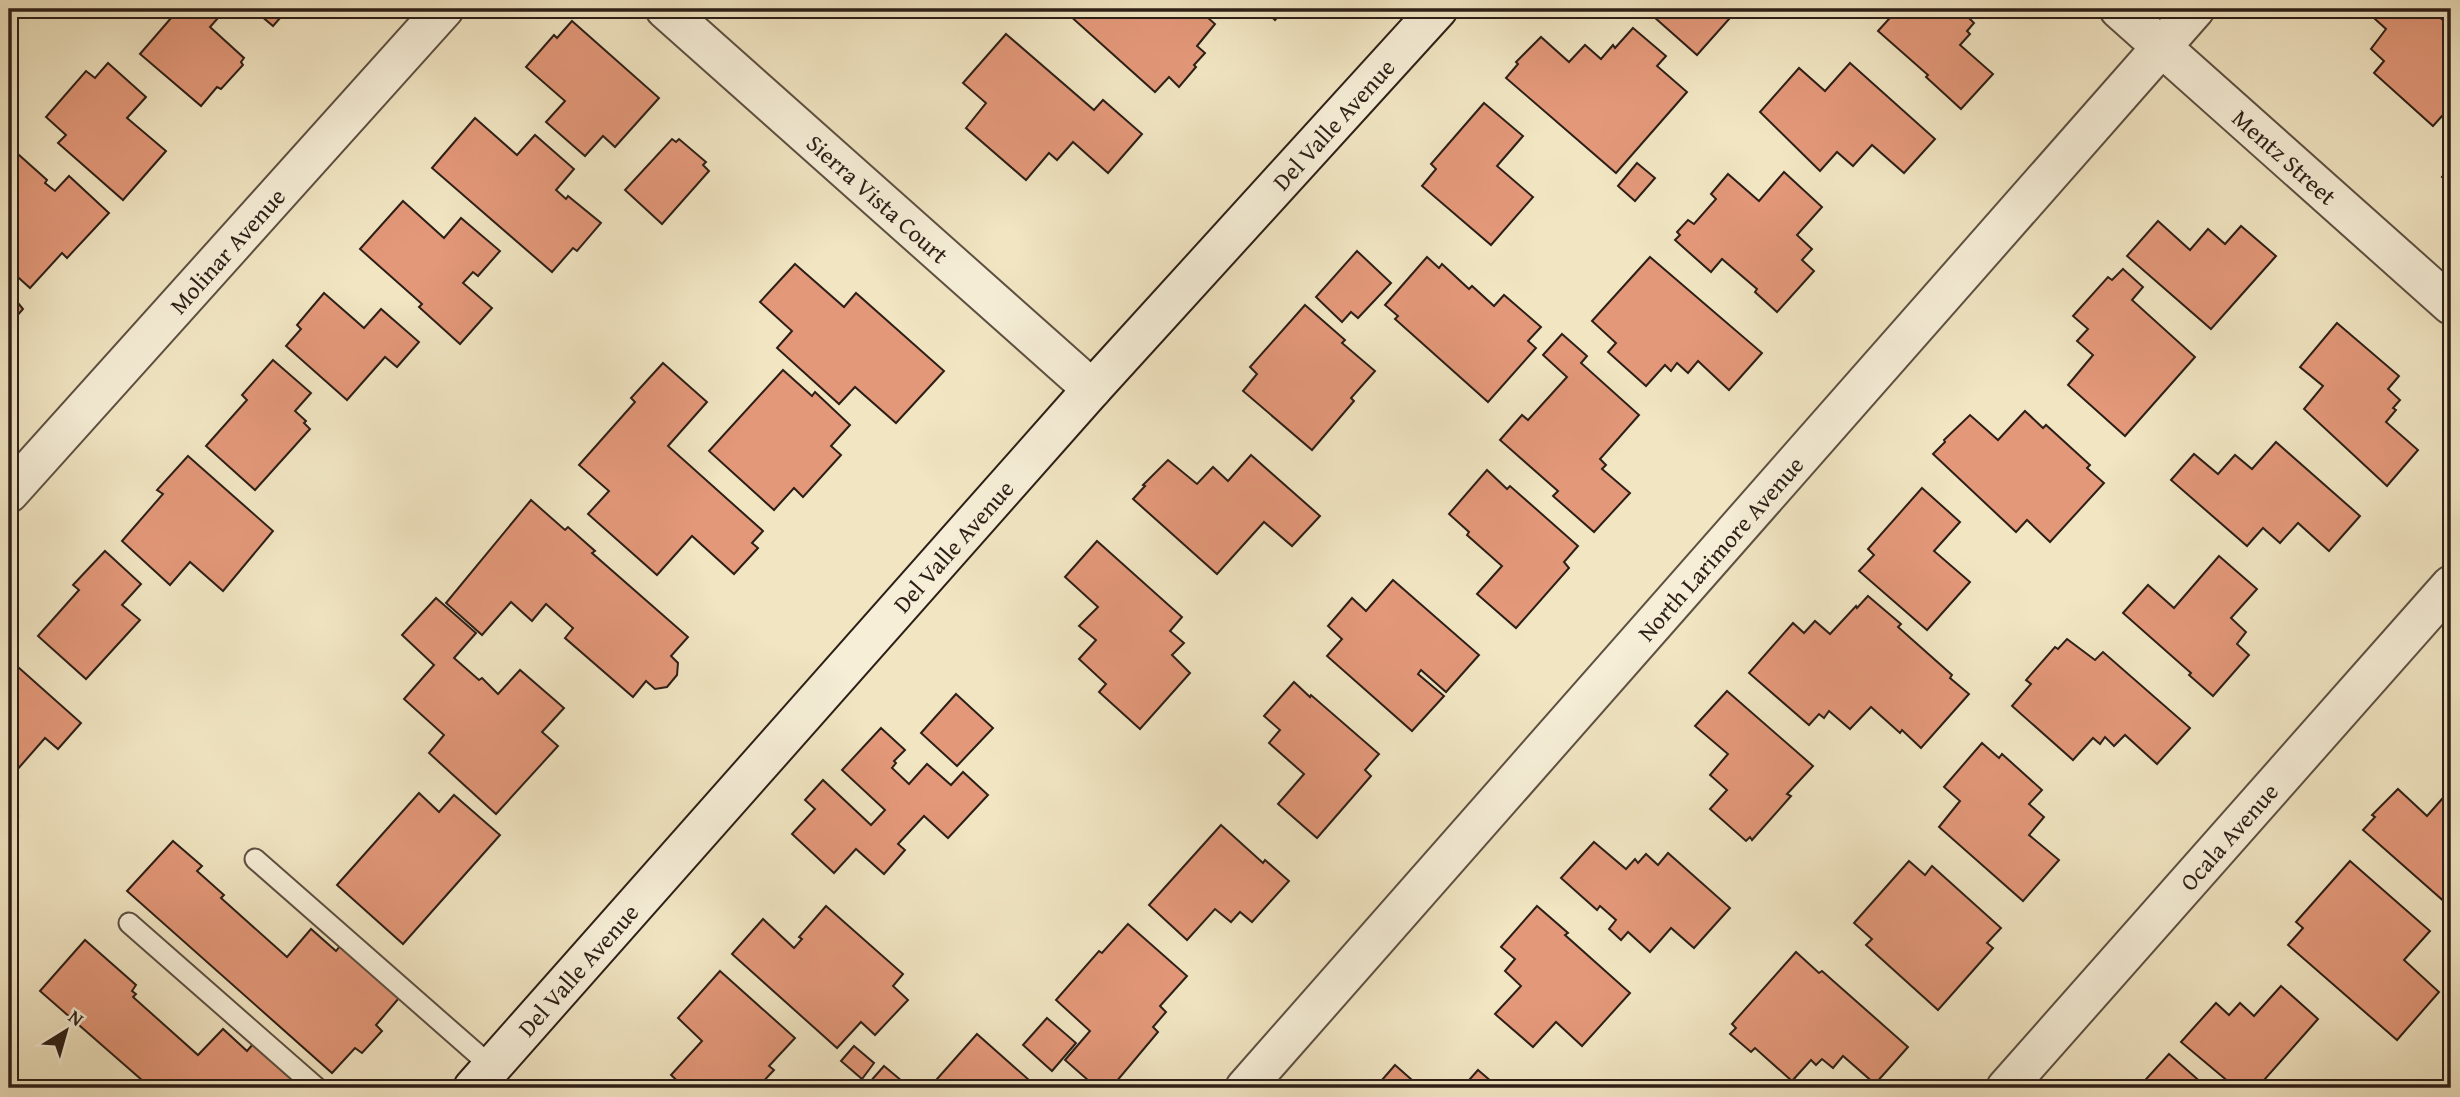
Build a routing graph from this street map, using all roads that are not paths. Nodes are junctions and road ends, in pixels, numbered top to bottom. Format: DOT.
graph roads {
  1 [pos="444,9"];
  2 [pos="1438,9"];
  3 [pos="2119,9"];
  4 [pos="2195,9"];
  5 [pos="668,10"];
  6 [pos="2161,47"];
  7 [pos="2451,305"];
  8 [pos="1092,389"];
  9 [pos="9,493"];
  10 [pos="2451,584"];
  11 [pos="255,859"];
  12 [pos="129,923"];
  13 [pos="483,1078"];
  14 [pos="317,1088"];
  15 [pos="1245,1088"];
  16 [pos="2006,1088"];
  1 -- 9 [label="street, Molinar Avenue"];
  2 -- 8 [label="street, Del Valle Avenue"];
  3 -- 6 [label="street, Mentz Street"];
  4 -- 6 [label="street, North Larimore Avenue"];
  5 -- 8 [label="street, Sierra Vista Court"];
  6 -- 7 [label="street, Mentz Street"];
  6 -- 15 [label="street, North Larimore Avenue"];
  8 -- 13 [label="street, Del Valle Avenue"];
  10 -- 16 [label="street, Ocala Avenue"];
  11 -- 13 [label="lane"];
  12 -- 14 [label="lane"];
}
